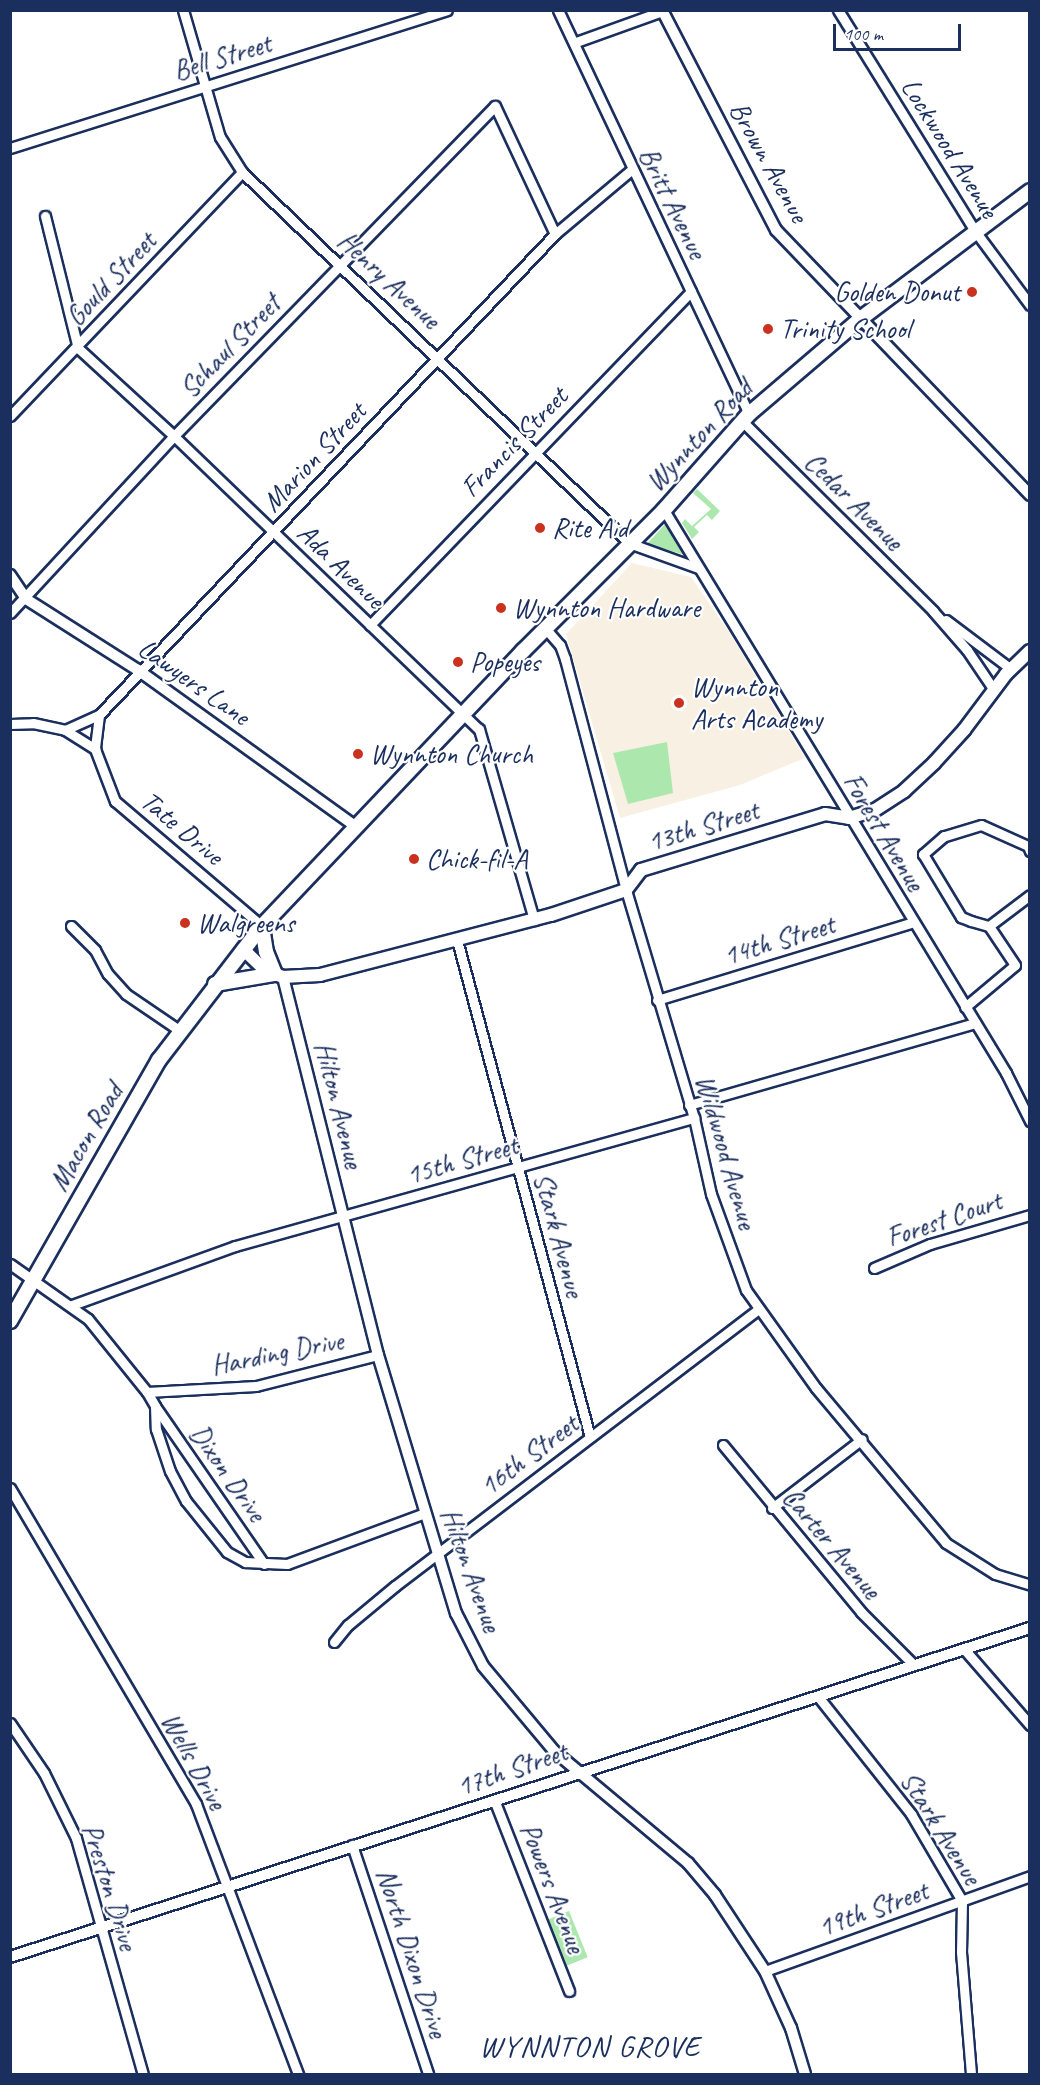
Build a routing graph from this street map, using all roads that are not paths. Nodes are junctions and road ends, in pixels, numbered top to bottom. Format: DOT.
graph roads {
  1 [pos="183,10"];
  2 [pos="447,10"];
  3 [pos="558,10"];
  4 [pos="838,10"];
  5 [pos="662,11"];
  6 [pos="576,42"];
  7 [pos="203,87"];
  8 [pos="10,148"];
  9 [pos="631,170"];
  10 [pos="242,172"];
  11 [pos="1029,191"];
  12 [pos="45,216"];
  13 [pos="975,231"];
  14 [pos="555,234"];
  15 [pos="338,266"];
  16 [pos="691,291"];
  17 [pos="1029,305"];
  18 [pos="859,320"];
  19 [pos="78,348"];
  20 [pos="439,357"];
  21 [pos="10,416"];
  22 [pos="746,418"];
  23 [pos="174,436"];
  24 [pos="537,451"];
  25 [pos="1029,495"];
  26 [pos="664,510"];
  27 [pos="273,532"];
  28 [pos="629,543"];
  29 [pos="698,568"];
  30 [pos="10,575"];
  31 [pos="26,599"];
  32 [pos="933,611"];
  33 [pos="10,613"];
  34 [pos="370,625"];
  35 [pos="545,628"];
  36 [pos="1029,651"];
  37 [pos="1011,669"];
  38 [pos="138,670"];
  39 [pos="994,690"];
  40 [pos="463,714"];
  41 [pos="99,716"];
  42 [pos="10,724"];
  43 [pos="65,730"];
  44 [pos="95,749"];
  45 [pos="849,818"];
  46 [pos="355,826"];
  47 [pos="1029,851"];
  48 [pos="626,890"];
  49 [pos="1029,895"];
  50 [pos="534,920"];
  51 [pos="913,922"];
  52 [pos="71,926"];
  53 [pos="262,926"];
  54 [pos="989,926"];
  55 [pos="457,940"];
  56 [pos="243,949"];
  57 [pos="279,976"];
  58 [pos="215,984"];
  59 [pos="657,1000"];
  60 [pos="965,1007"];
  61 [pos="975,1023"];
  62 [pos="179,1030"];
  63 [pos="689,1105"];
  64 [pos="694,1118"];
  65 [pos="1029,1121"];
  66 [pos="517,1168"];
  67 [pos="1029,1215"];
  68 [pos="342,1216"];
  69 [pos="10,1264"];
  70 [pos="874,1268"];
  71 [pos="34,1280"];
  72 [pos="72,1305"];
  73 [pos="757,1310"];
  74 [pos="10,1321"];
  75 [pos="378,1355"];
  76 [pos="147,1392"];
  77 [pos="155,1406"];
  78 [pos="590,1437"];
  79 [pos="862,1439"];
  80 [pos="723,1445"];
  81 [pos="10,1488"];
  82 [pos="772,1508"];
  83 [pos="425,1514"];
  84 [pos="436,1554"];
  85 [pos="264,1564"];
  86 [pos="1029,1585"];
  87 [pos="1029,1628"];
  88 [pos="334,1642"];
  89 [pos="963,1649"];
  90 [pos="913,1664"];
  91 [pos="820,1699"];
  92 [pos="10,1722"];
  93 [pos="1029,1725"];
  94 [pos="579,1772"];
  95 [pos="495,1802"];
  96 [pos="352,1845"];
  97 [pos="1029,1876"];
  98 [pos="229,1886"];
  99 [pos="962,1901"];
  100 [pos="100,1926"];
  101 [pos="10,1957"];
  102 [pos="765,1971"];
  103 [pos="569,1991"];
  104 [pos="143,2074"];
  105 [pos="298,2074"];
  106 [pos="428,2074"];
  107 [pos="805,2074"];
  108 [pos="971,2074"];
  1 -- 7 [label="street, Henry Avenue"];
  2 -- 7 [label="street, Bell Street"];
  3 -- 6 [label="street, Britt Avenue"];
  4 -- 13 [label="street, Lockwood Avenue"];
  5 -- 6 [label="street"];
  5 -- 18 [label="street, Brown Avenue"];
  6 -- 9 [label="street, Britt Avenue"];
  7 -- 8 [label="street, Bell Street"];
  7 -- 10 [label="street, Henry Avenue"];
  9 -- 14 [label="street, Marion Street"];
  9 -- 16 [label="street, Britt Avenue"];
  10 -- 15 [label="street, Henry Avenue"];
  10 -- 19 [label="street, Gould Street"];
  11 -- 13 [label="main road, Wynnton Road"];
  12 -- 19 [label="street"];
  13 -- 17 [label="street, Lockwood Avenue"];
  13 -- 18 [label="main road, Wynnton Road"];
  14 -- 15 [label="street, Schaul Street"];
  14 -- 20 [label="street, Marion Street"];
  15 -- 20 [label="street, Henry Avenue"];
  15 -- 23 [label="street, Schaul Street"];
  16 -- 22 [label="street, Britt Avenue"];
  16 -- 24 [label="street, Francis Street"];
  18 -- 22 [label="main road, Wynnton Road"];
  18 -- 25 [label="street, Brown Avenue"];
  19 -- 21 [label="street, Gould Street"];
  19 -- 23 [label="street, Ada Avenue"];
  20 -- 24 [label="street, Henry Avenue"];
  20 -- 27 [label="street, Marion Street"];
  22 -- 26 [label="main road, Wynnton Road"];
  22 -- 32 [label="street, Cedar Avenue"];
  23 -- 27 [label="street, Ada Avenue"];
  23 -- 31 [label="street, Schaul Street"];
  24 -- 28 [label="street, Henry Avenue"];
  24 -- 34 [label="street, Francis Street"];
  26 -- 28 [label="main road, Wynnton Road"];
  26 -- 29 [label="street, Forest Avenue"];
  27 -- 34 [label="street, Ada Avenue"];
  27 -- 38 [label="street, Marion Street"];
  28 -- 29 [label="street"];
  28 -- 35 [label="main road, Wynnton Road"];
  29 -- 45 [label="street, Forest Avenue"];
  30 -- 31 [label="street, Lawyers Lane"];
  31 -- 33 [label="street, Schaul Street"];
  31 -- 38 [label="street, Lawyers Lane"];
  32 -- 37 [label="street"];
  32 -- 39 [label="street"];
  34 -- 40 [label="street, Ada Avenue"];
  35 -- 40 [label="main road, Wynnton Road"];
  35 -- 48 [label="street, Wildwood Avenue"];
  36 -- 37 [label="main road, 13th Street"];
  37 -- 39 [label="main road, 13th Street"];
  38 -- 41 [label="street, Marion Street"];
  38 -- 46 [label="street, Lawyers Lane"];
  39 -- 45 [label="main road, 13th Street"];
  40 -- 46 [label="main road, Wynnton Road"];
  40 -- 50 [label="street"];
  41 -- 43 [label="street, Marion Street"];
  41 -- 44 [label="street, Tate Drive"];
  42 -- 43 [label="street"];
  43 -- 44 [label="street"];
  44 -- 53 [label="street, Tate Drive"];
  45 -- 48 [label="main road, 13th Street"];
  45 -- 51 [label="street, Forest Avenue"];
  46 -- 53 [label="main road, Wynnton Road"];
  47 -- 54 [label="street"];
  48 -- 50 [label="main road, 13th Street"];
  48 -- 59 [label="street, Wildwood Avenue"];
  49 -- 54 [label="street"];
  50 -- 55 [label="main road, 13th Street"];
  51 -- 59 [label="street, 14th Street"];
  51 -- 60 [label="street, Forest Avenue"];
  52 -- 62 [label="street"];
  53 -- 56 [label="main road, Wynnton Road"];
  53 -- 57 [label="main road"];
  54 -- 60 [label="street"];
  55 -- 57 [label="main road, 13th Street"];
  55 -- 66 [label="street, Stark Avenue"];
  56 -- 57 [label="main road"];
  56 -- 58 [label="main road, Wynnton Road"];
  57 -- 58 [label="main road"];
  57 -- 68 [label="street, Hilton Avenue"];
  58 -- 62 [label="main road, Macon Road"];
  59 -- 63 [label="street, Wildwood Avenue"];
  60 -- 61 [label="street, Forest Avenue"];
  61 -- 63 [label="street"];
  61 -- 65 [label="street, Forest Avenue"];
  62 -- 71 [label="main road, Macon Road"];
  63 -- 64 [label="street, Wildwood Avenue"];
  64 -- 66 [label="street, 15th Street"];
  64 -- 73 [label="street, Wildwood Avenue"];
  66 -- 68 [label="street, 15th Street"];
  66 -- 78 [label="street, Stark Avenue"];
  67 -- 70 [label="street, Forest Court"];
  68 -- 72 [label="street, 15th Street"];
  68 -- 75 [label="street, Hilton Avenue"];
  69 -- 71 [label="street, Dixon Drive"];
  71 -- 72 [label="street, Dixon Drive"];
  71 -- 74 [label="main road, Macon Road"];
  72 -- 76 [label="street, Dixon Drive"];
  73 -- 78 [label="street, 16th Street"];
  73 -- 79 [label="street, Wildwood Avenue"];
  75 -- 76 [label="street, Harding Drive"];
  75 -- 83 [label="street, Hilton Avenue"];
  76 -- 77 [label="street, Dixon Drive"];
  77 -- 85 [label="street, Dixon Drive"];
  77 -- 85 [label="street, Dixon Drive"];
  78 -- 84 [label="street, 16th Street"];
  79 -- 82 [label="street"];
  79 -- 86 [label="street, Wildwood Avenue"];
  80 -- 82 [label="street, Carter Avenue"];
  81 -- 98 [label="street, Wells Drive"];
  82 -- 90 [label="street, Carter Avenue"];
  83 -- 84 [label="street, Hilton Avenue"];
  83 -- 85 [label="street, Dixon Drive"];
  84 -- 88 [label="street, 16th Street"];
  84 -- 94 [label="street, Hilton Avenue"];
  87 -- 89 [label="street, 17th Street"];
  89 -- 90 [label="street, 17th Street"];
  89 -- 93 [label="street"];
  90 -- 91 [label="street, 17th Street"];
  91 -- 94 [label="street, 17th Street"];
  91 -- 99 [label="street, Stark Avenue"];
  92 -- 100 [label="street, Preston Drive"];
  94 -- 95 [label="street, 17th Street"];
  94 -- 102 [label="street, Hilton Avenue"];
  95 -- 96 [label="street, 17th Street"];
  95 -- 103 [label="street, Powers Avenue"];
  96 -- 98 [label="street, 17th Street"];
  96 -- 106 [label="street, North Dixon Drive"];
  97 -- 99 [label="street, 19th Street"];
  98 -- 100 [label="street, 17th Street"];
  98 -- 105 [label="street, Wells Drive"];
  99 -- 102 [label="street, 19th Street"];
  99 -- 108 [label="street, Stark Avenue"];
  100 -- 101 [label="street, 17th Street"];
  100 -- 104 [label="street, Preston Drive"];
  102 -- 107 [label="street, Hilton Avenue"];
}
